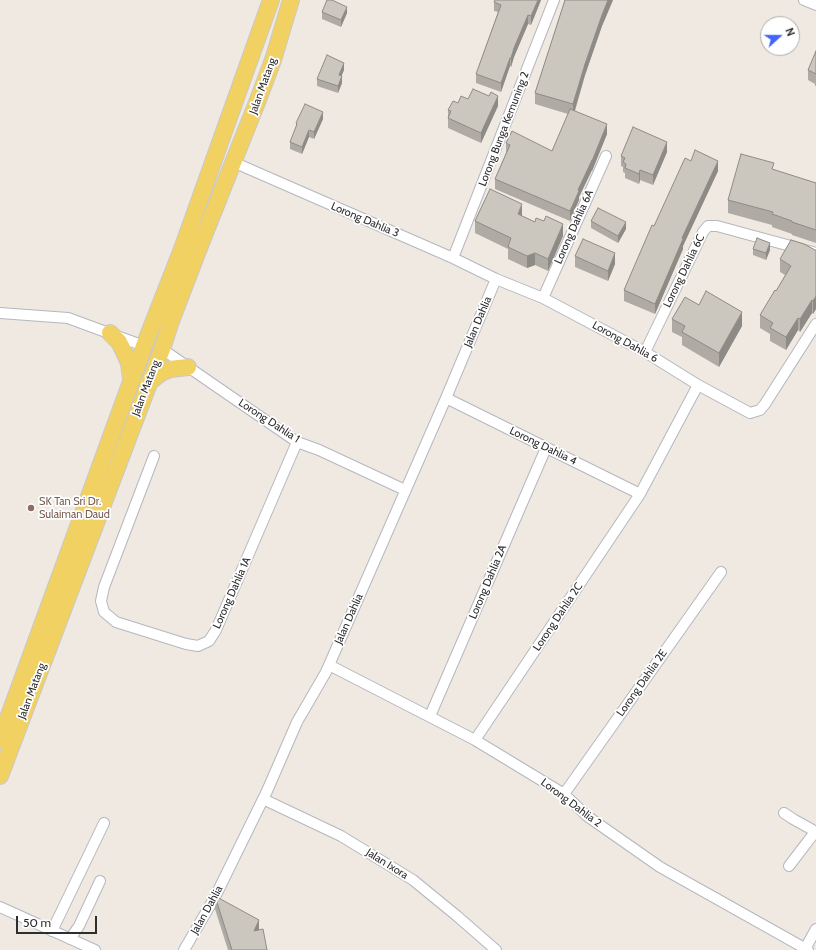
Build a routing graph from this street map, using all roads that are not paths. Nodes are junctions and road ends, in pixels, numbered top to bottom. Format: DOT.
graph roads {
  1 [pos="271,0"];
  2 [pos="291,0"];
  3 [pos="554,0"];
  4 [pos="804,0"];
  5 [pos="816,5"];
  6 [pos="606,156"];
  7 [pos="233,162"];
  8 [pos="816,253"];
  9 [pos="454,258"];
  10 [pos="496,279"];
  11 [pos="543,298"];
  12 [pos="0,312"];
  13 [pos="171,322"];
  14 [pos="816,324"];
  15 [pos="110,334"];
  16 [pos="144,346"];
  17 [pos="162,349"];
  18 [pos="645,352"];
  19 [pos="188,367"];
  20 [pos="131,380"];
  21 [pos="148,383"];
  22 [pos="698,385"];
  23 [pos="446,398"];
  24 [pos="297,442"];
  25 [pos="546,448"];
  26 [pos="154,456"];
  27 [pos="405,490"];
  28 [pos="640,494"];
  29 [pos="721,572"];
  30 [pos="329,665"];
  31 [pos="430,716"];
  32 [pos="0,740"];
  33 [pos="475,740"];
  34 [pos="0,776"];
  35 [pos="564,794"];
  36 [pos="263,799"];
  37 [pos="784,813"];
  38 [pos="104,824"];
  39 [pos="815,833"];
  40 [pos="790,866"];
  41 [pos="100,881"];
  42 [pos="0,907"];
  43 [pos="816,929"];
  44 [pos="52,931"];
  45 [pos="70,939"];
  46 [pos="806,949"];
  47 [pos="95,950"];
  48 [pos="184,950"];
  49 [pos="496,950"];
  1 -- 16 [label="main road, Jalan Matang"];
  2 -- 7 [label="main road, Jalan Matang"];
  3 -- 9 [label="street, Lorong Bunga Kemuning 2"];
  4 -- 5 [label="street"];
  6 -- 11 [label="street, Lorong Dahlia 6A"];
  7 -- 9 [label="street, Lorong Dahlia 3"];
  7 -- 13 [label="main road, Jalan Matang"];
  8 -- 18 [label="street, Lorong Dahlia 6C"];
  9 -- 10 [label="street, Lorong Dahlia 3"];
  10 -- 11 [label="street, Lorong Dahlia 6"];
  10 -- 23 [label="street, Jalan Dahlia"];
  11 -- 18 [label="street, Lorong Dahlia 6"];
  12 -- 15 [label="street"];
  13 -- 16 [label="main road"];
  13 -- 17 [label="main road, Jalan Matang"];
  14 -- 22 [label="street, Lorong Dahlia 6"];
  15 -- 16 [label="street"];
  15 -- 20 [label="main road"];
  16 -- 20 [label="main road, Jalan Matang"];
  17 -- 19 [label="street, Lorong Dahlia 1"];
  17 -- 21 [label="main road, Jalan Matang"];
  18 -- 22 [label="street, Lorong Dahlia 6"];
  19 -- 21 [label="main road"];
  19 -- 24 [label="street, Lorong Dahlia 1"];
  20 -- 32 [label="main road, Jalan Matang"];
  21 -- 34 [label="main road, Jalan Matang"];
  22 -- 28 [label="street, Lorong Dahlia 2C"];
  23 -- 25 [label="street, Lorong Dahlia 4"];
  23 -- 27 [label="street, Jalan Dahlia"];
  24 -- 26 [label="street, Lorong Dahlia 1A"];
  24 -- 27 [label="street, Lorong Dahlia 1"];
  25 -- 28 [label="street, Lorong Dahlia 4"];
  25 -- 31 [label="street, Lorong Dahlia 2A"];
  27 -- 30 [label="street, Jalan Dahlia"];
  28 -- 33 [label="street, Lorong Dahlia 2C"];
  29 -- 35 [label="street, Lorong Dahlia 2E"];
  30 -- 31 [label="street, Lorong Dahlia 2"];
  30 -- 36 [label="street, Jalan Dahlia"];
  31 -- 33 [label="street, Lorong Dahlia 2"];
  33 -- 35 [label="street, Lorong Dahlia 2"];
  35 -- 46 [label="street, Lorong Dahlia 2"];
  36 -- 48 [label="street, Jalan Dahlia"];
  36 -- 49 [label="street, Jalan Ixora"];
  37 -- 39 [label="street"];
  38 -- 44 [label="street"];
  39 -- 40 [label="street"];
  41 -- 45 [label="street"];
  42 -- 44 [label="street"];
  43 -- 46 [label="street"];
  44 -- 45 [label="street"];
  45 -- 47 [label="street"];
}
